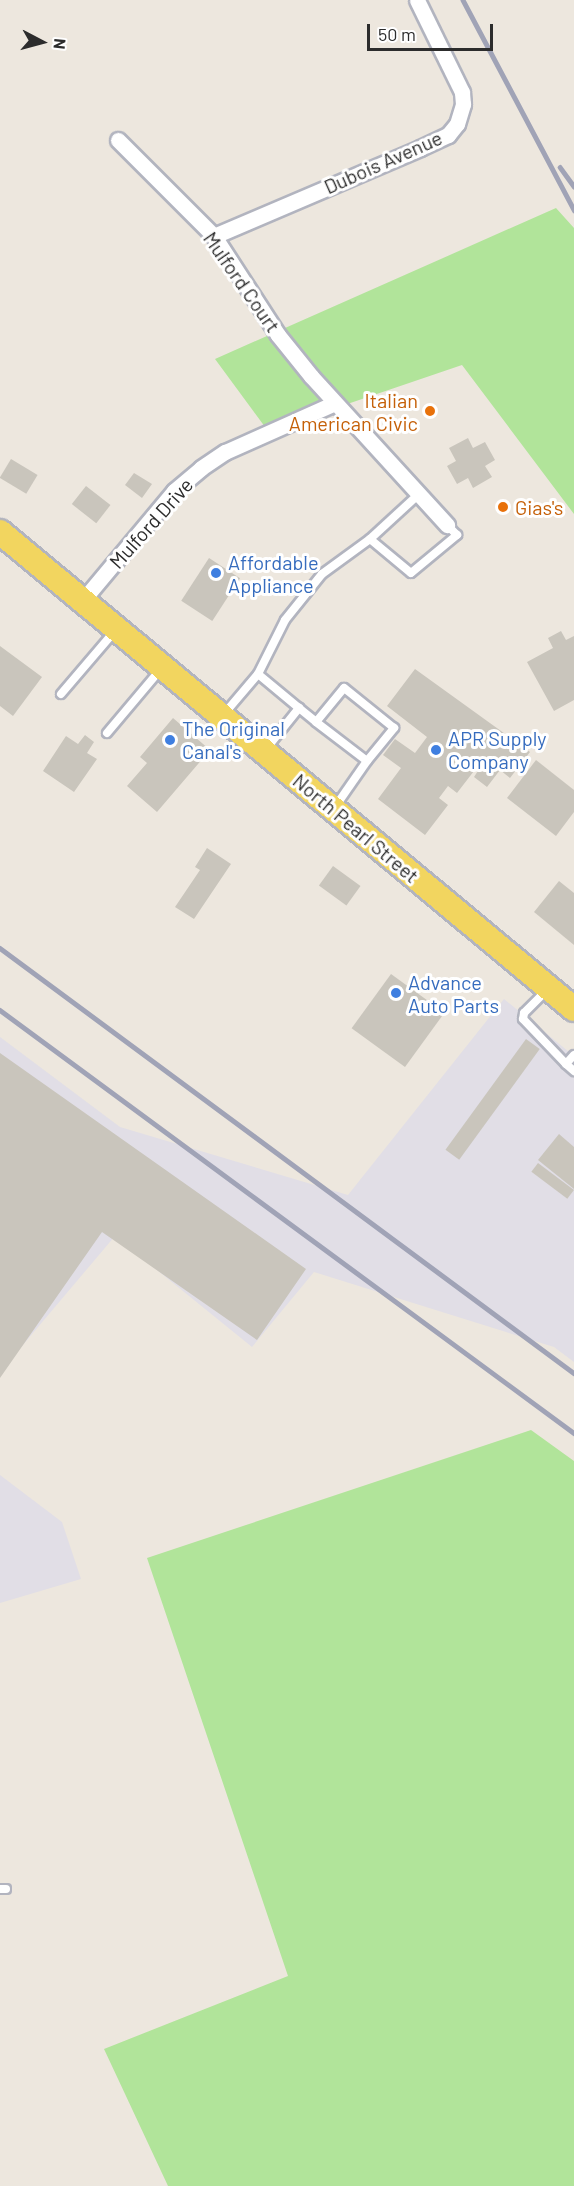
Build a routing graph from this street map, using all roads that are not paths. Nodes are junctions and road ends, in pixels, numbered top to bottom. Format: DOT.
graph roads {
  1 [pos="417,0"];
  2 [pos="118,140"];
  3 [pos="214,236"];
  4 [pos="335,403"];
  5 [pos="419,494"];
  6 [pos="447,525"];
  7 [pos="0,532"];
  8 [pos="370,539"];
  9 [pos="83,600"];
  10 [pos="117,628"];
  11 [pos="163,667"];
  12 [pos="258,674"];
  13 [pos="61,694"];
  14 [pos="299,708"];
  15 [pos="222,716"];
  16 [pos="316,722"];
  17 [pos="107,733"];
  18 [pos="264,751"];
  19 [pos="367,761"];
  20 [pos="334,809"];
  21 [pos="549,988"];
  22 [pos="574,1009"];
  23 [pos="574,1055"];
  24 [pos="566,1064"];
  25 [pos="574,1071"];
  1 -- 3 [label="street, Dubois Avenue"];
  2 -- 3 [label="street, Mulford Court"];
  3 -- 4 [label="street, Mulford Court"];
  4 -- 5 [label="street"];
  4 -- 9 [label="street, Mulford Drive"];
  5 -- 6 [label="street"];
  5 -- 8 [label="lane"];
  6 -- 8 [label="lane"];
  7 -- 9 [label="main road, North Pearl Street"];
  8 -- 12 [label="lane"];
  9 -- 10 [label="main road, North Pearl Street"];
  10 -- 11 [label="main road, North Pearl Street"];
  10 -- 13 [label="lane"];
  11 -- 15 [label="main road, North Pearl Street"];
  11 -- 17 [label="lane"];
  12 -- 14 [label="lane"];
  12 -- 15 [label="lane"];
  14 -- 16 [label="lane"];
  14 -- 18 [label="lane"];
  15 -- 18 [label="main road, North Pearl Street"];
  16 -- 19 [label="lane"];
  16 -- 19 [label="lane"];
  18 -- 20 [label="main road, North Pearl Street"];
  19 -- 20 [label="lane"];
  20 -- 21 [label="main road, North Pearl Street"];
  21 -- 22 [label="main road, North Pearl Street"];
  21 -- 24 [label="lane"];
  23 -- 24 [label="lane"];
  24 -- 25 [label="lane"];
}
